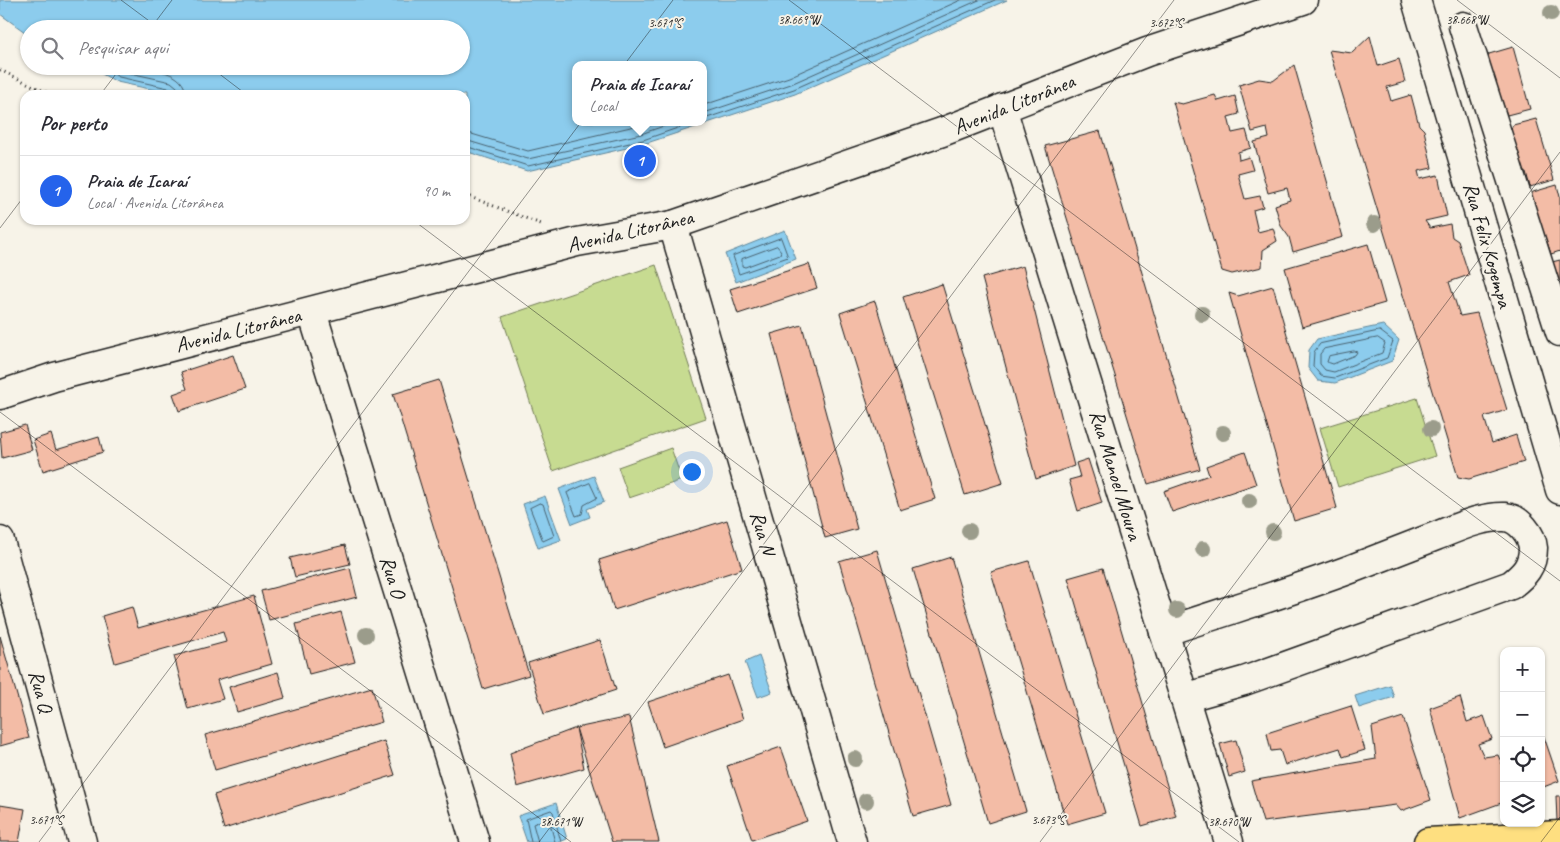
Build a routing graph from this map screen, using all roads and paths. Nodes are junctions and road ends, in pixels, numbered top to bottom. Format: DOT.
graph roads {
  1 [pos="1303,0"];
  2 [pos="1416,0"];
  3 [pos="1463,26"];
  4 [pos="0,70"];
  5 [pos="42,90"];
  6 [pos="1002,108"];
  7 [pos="470,196"];
  8 [pos="673,225"];
  9 [pos="577,242"];
  10 [pos="312,312"];
  11 [pos="1560,332"];
  12 [pos="0,395"];
  13 [pos="1560,490"];
  14 [pos="0,540"];
  15 [pos="1164,632"];
  16 [pos="1184,698"];
  17 [pos="1560,835"];
  18 [pos="82,842"];
  19 [pos="475,842"];
  20 [pos="852,842"];
  21 [pos="1229,842"];
  22 [pos="1428,842"];
  1 -- 6 [label="street, Avenida Litorânea"];
  2 -- 13 [label="street, Rua Felix Kogempa"];
  3 -- 11 [label="street"];
  4 -- 5 [label="path"];
  6 -- 8 [label="street, Avenida Litorânea"];
  6 -- 15 [label="street, Rua Manoel Moura"];
  7 -- 9 [label="path"];
  8 -- 9 [label="street, Avenida Litorânea"];
  8 -- 20 [label="street, Rua N"];
  9 -- 10 [label="street, Avenida Litorânea"];
  10 -- 12 [label="street, Avenida Litorânea"];
  10 -- 19 [label="street, Rua O"];
  14 -- 18 [label="street, Rua Q"];
  15 -- 16 [label="street, Rua Manoel Moura"];
  15 -- 16 [label="street"];
  16 -- 21 [label="street, Rua Manoel Moura"];
  17 -- 22 [label="main road"];
}
